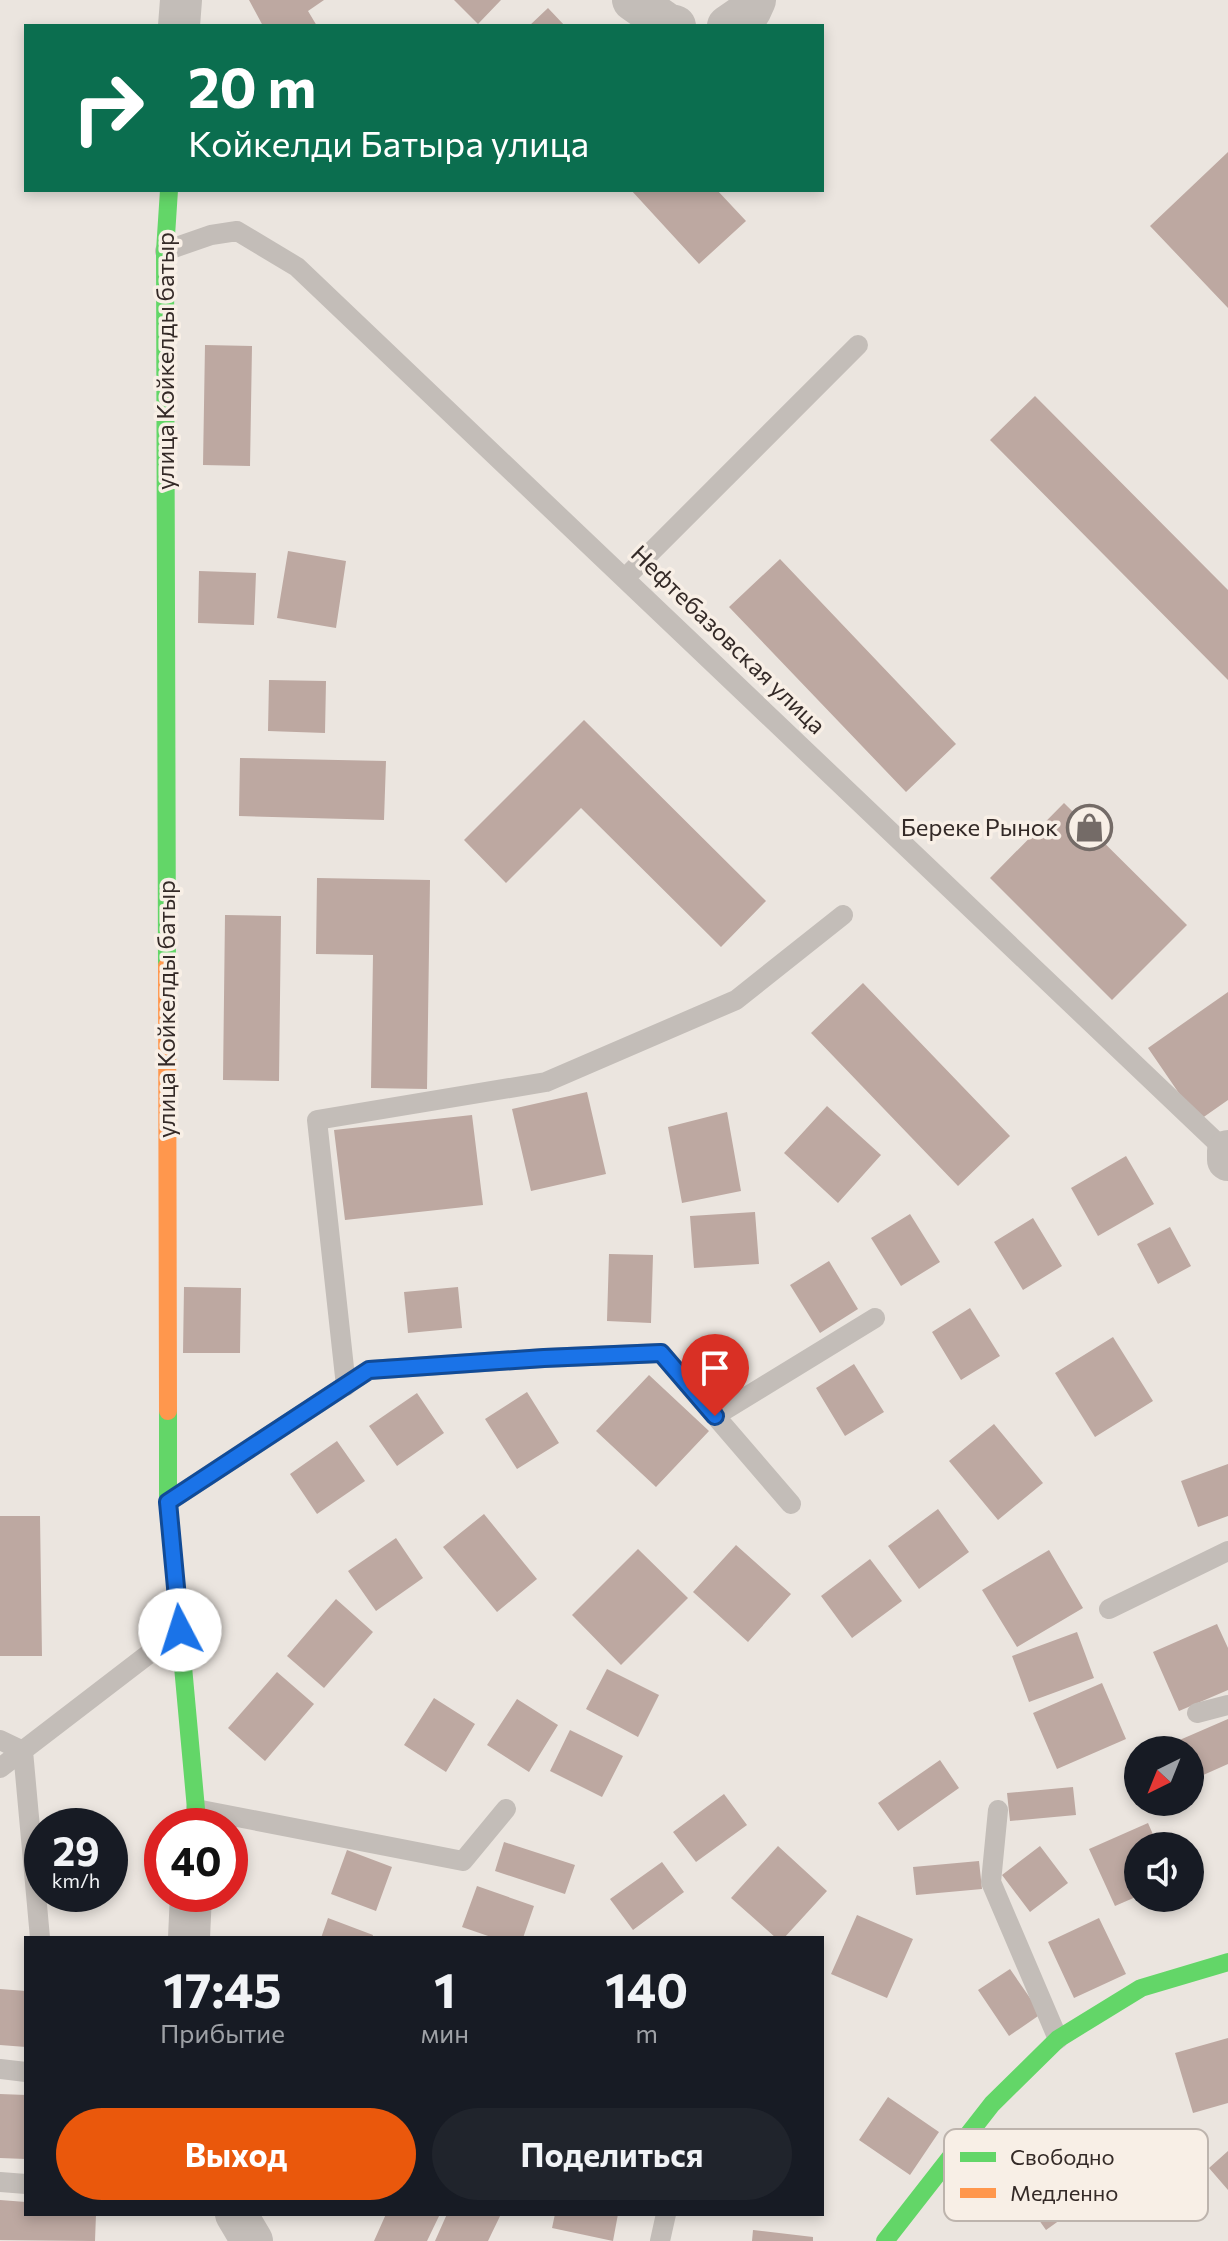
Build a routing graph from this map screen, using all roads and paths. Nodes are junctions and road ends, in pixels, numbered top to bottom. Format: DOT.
graph roads {
  1 [pos="181,0"];
  2 [pos="633,0"];
  3 [pos="755,0"];
  4 [pos="179,24"];
  5 [pos="667,24"];
  6 [pos="731,24"];
  7 [pos="169,192"];
  8 [pos="165,251"];
  9 [pos="858,345"];
  10 [pos="625,578"];
  11 [pos="843,915"];
  12 [pos="1228,1154"];
  13 [pos="875,1318"];
  14 [pos="346,1386"];
  15 [pos="715,1416"];
  16 [pos="168,1502"];
  17 [pos="791,1504"];
  18 [pos="1228,1551"];
  19 [pos="1109,1609"];
  20 [pos="180,1630"];
  21 [pos="1228,1705"];
  22 [pos="1197,1713"];
  23 [pos="0,1740"];
  24 [pos="23,1751"];
  25 [pos="0,1768"];
  26 [pos="195,1808"];
  27 [pos="506,1809"];
  28 [pos="998,1810"];
  29 [pos="248,1826"];
  30 [pos="190,1912"];
  31 [pos="40,1936"];
  32 [pos="189,1936"];
  33 [pos="1228,1962"];
  34 [pos="1058,2039"];
  35 [pos="0,2069"];
  36 [pos="24,2072"];
  37 [pos="972,2129"];
  38 [pos="944,2165"];
  39 [pos="0,2182"];
  40 [pos="24,2184"];
  41 [pos="237,2216"];
  42 [pos="666,2216"];
  43 [pos="252,2241"];
  44 [pos="660,2241"];
  45 [pos="885,2241"];
  1 -- 4 [label="street"];
  2 -- 5 [label="street"];
  3 -- 6 [label="street"];
  7 -- 8 [label="street, улица Койкелды батыр"];
  8 -- 10 [label="lane, Нефтебазовская улица"];
  8 -- 16 [label="street, улица Койкелды батыр"];
  9 -- 10 [label="lane"];
  10 -- 12 [label="lane, Нефтебазовская улица"];
  11 -- 14 [label="lane"];
  13 -- 15 [label="lane"];
  14 -- 15 [label="lane"];
  14 -- 16 [label="lane"];
  15 -- 17 [label="lane"];
  16 -- 20 [label="street, улица Койкелды батыр"];
  18 -- 19 [label="lane"];
  20 -- 24 [label="lane"];
  20 -- 26 [label="street, улица Койкелды батыр"];
  21 -- 22 [label="lane"];
  23 -- 24 [label="lane"];
  24 -- 25 [label="lane"];
  24 -- 31 [label="lane"];
  27 -- 29 [label="lane"];
  28 -- 34 [label="lane"];
  30 -- 32 [label="street"];
  33 -- 34 [label="street"];
  34 -- 37 [label="street"];
  35 -- 36 [label="lane"];
  38 -- 45 [label="street"];
  39 -- 40 [label="lane"];
  41 -- 43 [label="street"];
  42 -- 44 [label="lane"];
}
